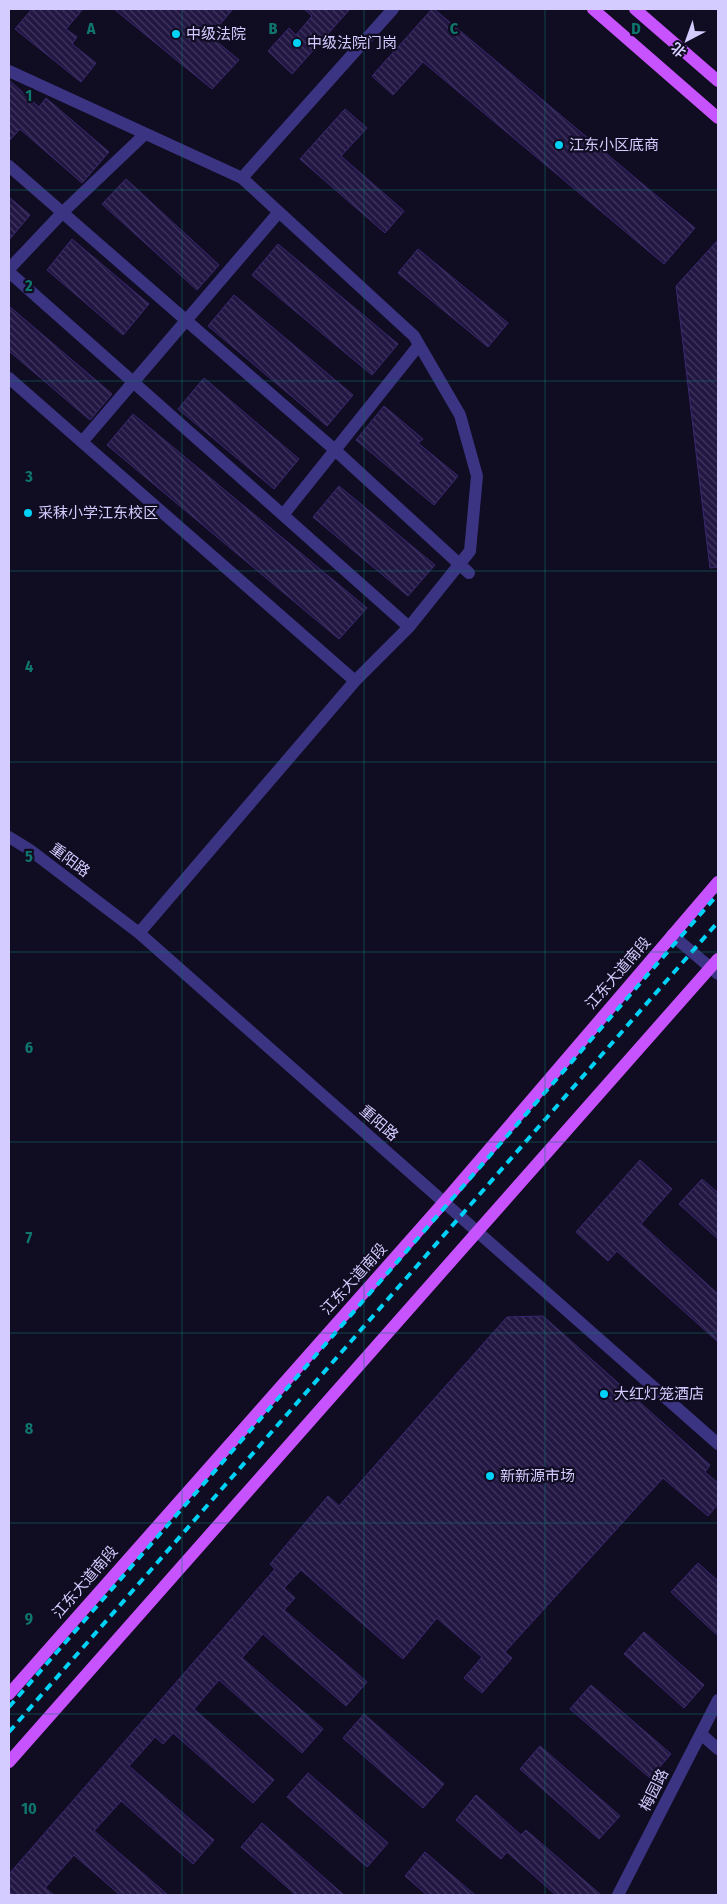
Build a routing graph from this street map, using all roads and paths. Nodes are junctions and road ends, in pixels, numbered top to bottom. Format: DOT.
graph roads {
  1 [pos="393,9"];
  2 [pos="593,9"];
  3 [pos="635,9"];
  4 [pos="9,71"];
  5 [pos="718,81"];
  6 [pos="718,118"];
  7 [pos="145,134"];
  8 [pos="9,166"];
  9 [pos="242,178"];
  10 [pos="63,212"];
  11 [pos="279,212"];
  12 [pos="9,271"];
  13 [pos="187,320"];
  14 [pos="419,346"];
  15 [pos="9,378"];
  16 [pos="133,384"];
  17 [pos="82,442"];
  18 [pos="335,450"];
  19 [pos="283,515"];
  20 [pos="464,569"];
  21 [pos="409,627"];
  22 [pos="355,681"];
  23 [pos="9,837"];
  24 [pos="718,882"];
  25 [pos="139,933"];
  26 [pos="672,935"];
  27 [pos="716,967"];
  28 [pos="444,1202"];
  29 [pos="478,1231"];
  30 [pos="718,1444"];
  31 [pos="9,1694"];
  32 [pos="718,1700"];
  33 [pos="701,1734"];
  34 [pos="718,1749"];
  35 [pos="9,1762"];
  36 [pos="618,1895"];
  1 -- 9 [label="street"];
  2 -- 6 [label="main road"];
  3 -- 5 [label="main road"];
  4 -- 7 [label="street"];
  7 -- 9 [label="street"];
  7 -- 10 [label="street"];
  8 -- 10 [label="street"];
  9 -- 11 [label="street"];
  10 -- 12 [label="street"];
  10 -- 13 [label="street"];
  11 -- 13 [label="street"];
  11 -- 14 [label="street"];
  12 -- 16 [label="street"];
  13 -- 16 [label="street"];
  13 -- 18 [label="street"];
  14 -- 18 [label="street"];
  14 -- 20 [label="street"];
  15 -- 17 [label="street"];
  16 -- 17 [label="street"];
  16 -- 19 [label="street"];
  17 -- 22 [label="street"];
  18 -- 19 [label="street"];
  18 -- 20 [label="street"];
  19 -- 21 [label="street"];
  20 -- 21 [label="street"];
  21 -- 22 [label="street"];
  22 -- 25 [label="street"];
  23 -- 25 [label="street, 重阳路"];
  24 -- 26 [label="main road, 江东大道南段"];
  25 -- 28 [label="street, 重阳路"];
  26 -- 27 [label="street"];
  26 -- 28 [label="main road, 江东大道南段"];
  27 -- 29 [label="main road"];
  28 -- 29 [label="street, 重阳路"];
  28 -- 31 [label="main road, 江东大道南段"];
  29 -- 30 [label="street, 重阳路"];
  29 -- 35 [label="main road"];
  32 -- 33 [label="street, 梅园路"];
  33 -- 34 [label="street"];
  33 -- 36 [label="street, 梅园路"];
}
